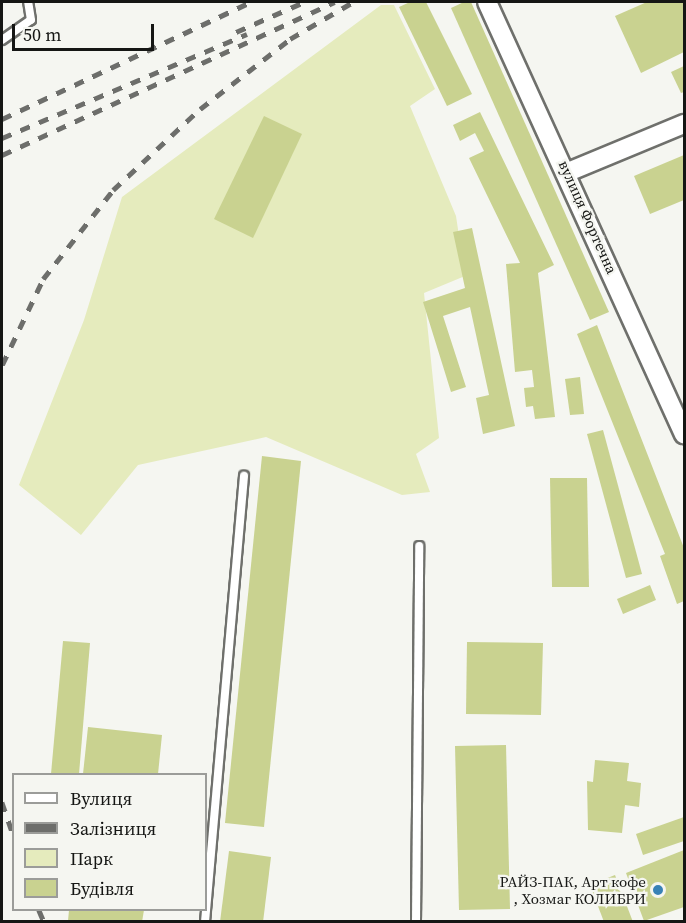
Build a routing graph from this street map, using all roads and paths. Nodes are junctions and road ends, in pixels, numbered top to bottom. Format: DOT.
graph roads {
  1 [pos="28,2"];
  2 [pos="487,2"];
  3 [pos="2,40"];
  4 [pos="684,124"];
  5 [pos="568,172"];
  6 [pos="684,434"];
  7 [pos="244,476"];
  8 [pos="419,546"];
  9 [pos="207,898"];
  10 [pos="416,921"];
  1 -- 3 [label="lane"];
  2 -- 5 [label="street, вулиця Фортечна"];
  4 -- 5 [label="street"];
  5 -- 6 [label="street, вулиця Фортечна"];
  7 -- 9 [label="lane"];
  8 -- 10 [label="lane"];
}
